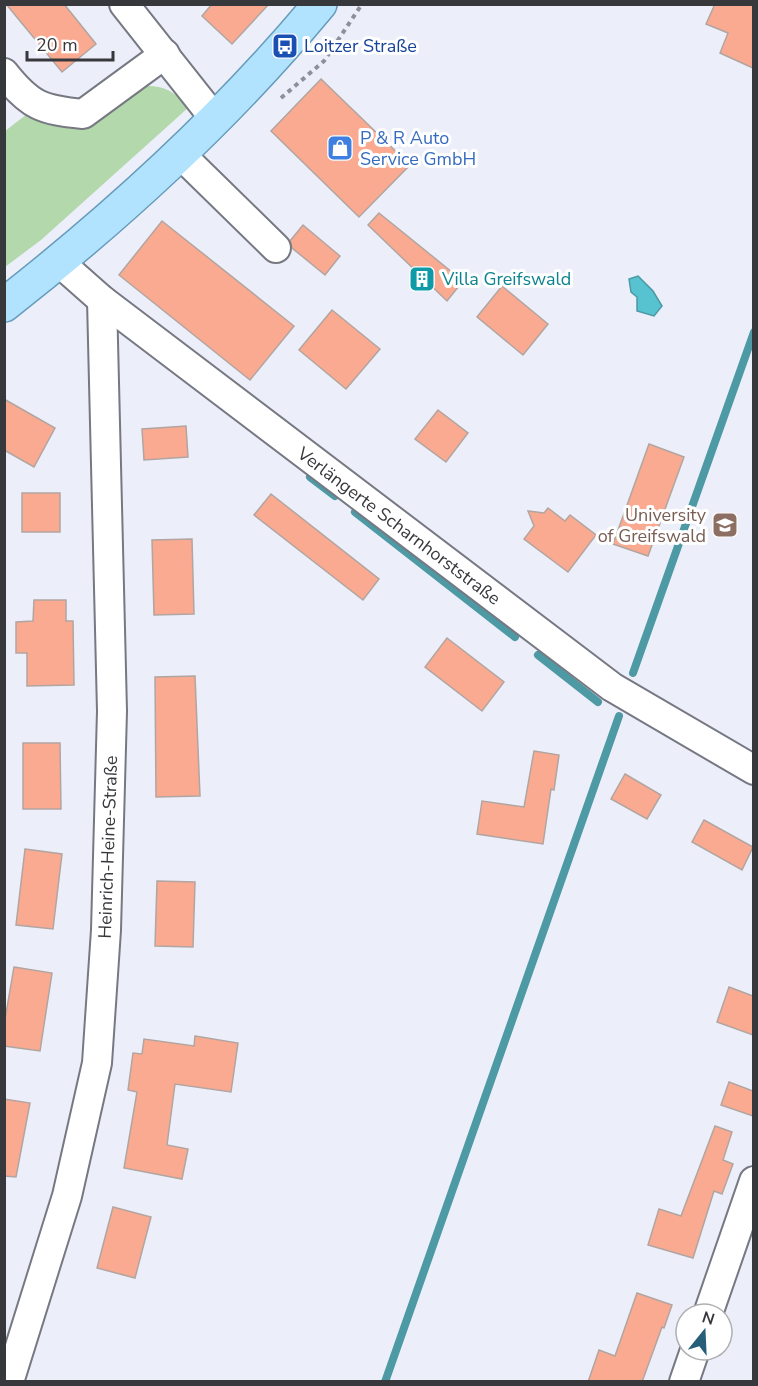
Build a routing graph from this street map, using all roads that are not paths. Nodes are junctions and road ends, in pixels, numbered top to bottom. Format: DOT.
graph roads {
  1 [pos="124,4"];
  2 [pos="321,4"];
  3 [pos="165,54"];
  4 [pos="4,73"];
  5 [pos="215,119"];
  6 [pos="180,154"];
  7 [pos="276,248"];
  8 [pos="59,262"];
  9 [pos="102,300"];
  10 [pos="4,305"];
  11 [pos="753,770"];
  12 [pos="753,1181"];
  13 [pos="712,1302"];
  14 [pos="691,1362"];
  15 [pos="9,1382"];
  16 [pos="684,1382"];
  1 -- 3 [label="street"];
  2 -- 5 [label="main road"];
  3 -- 4 [label="street"];
  3 -- 5 [label="street"];
  5 -- 6 [label="main road"];
  6 -- 7 [label="street"];
  6 -- 8 [label="main road"];
  8 -- 9 [label="street, Verlängerte Scharnhorststraße"];
  8 -- 10 [label="main road"];
  9 -- 11 [label="street, Verlängerte Scharnhorststraße"];
  9 -- 15 [label="street, Heinrich-Heine-Straße"];
  12 -- 13 [label="street"];
  14 -- 16 [label="street"];
}
